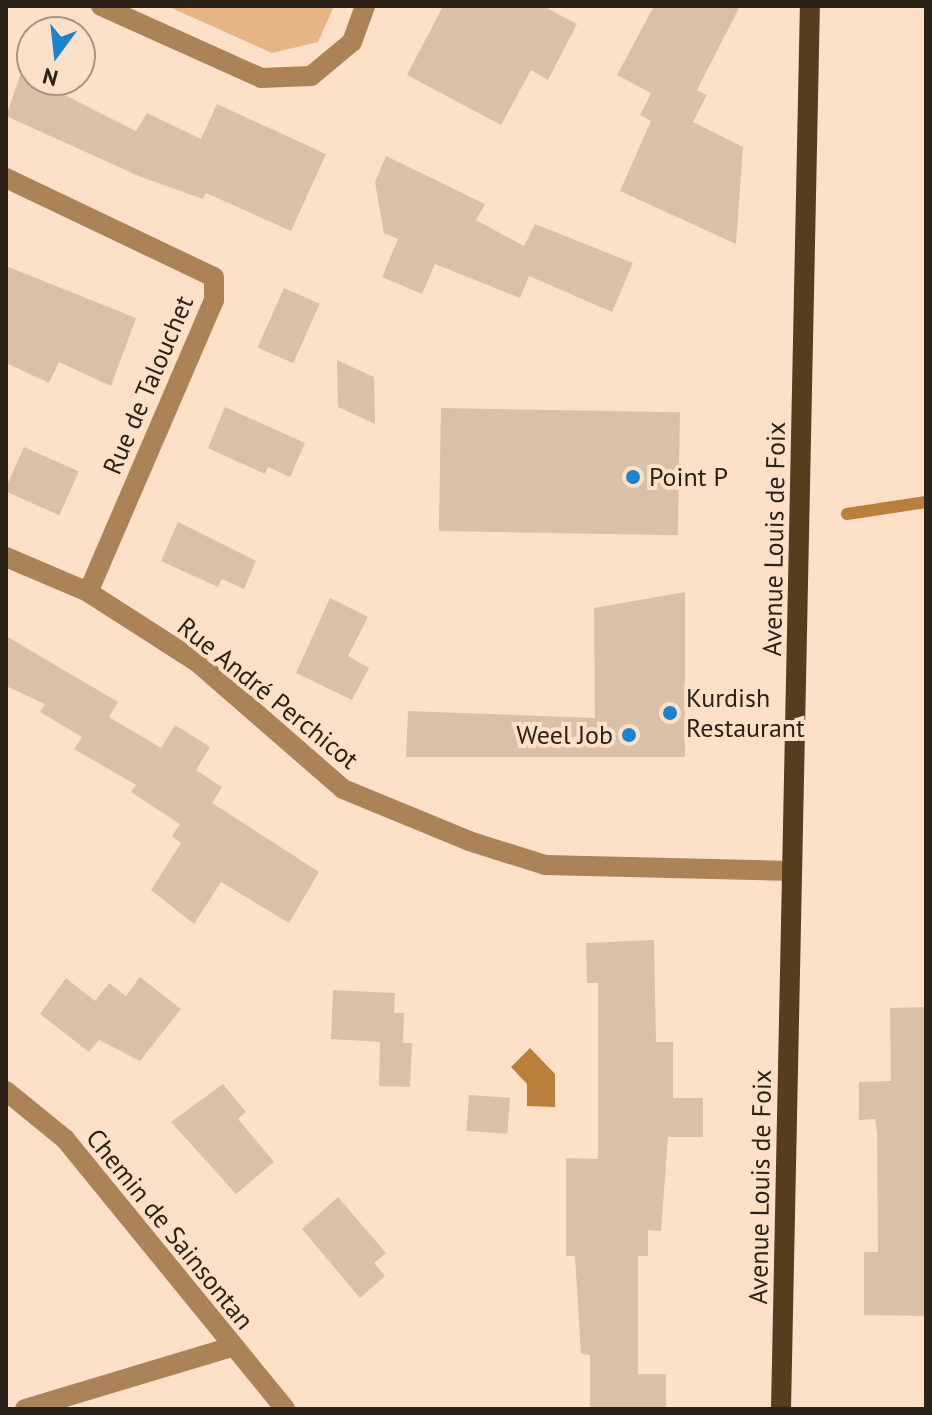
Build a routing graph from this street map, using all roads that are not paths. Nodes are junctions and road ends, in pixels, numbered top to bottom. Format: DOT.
graph roads {
  1 [pos="101,6"];
  2 [pos="365,6"];
  3 [pos="810,6"];
  4 [pos="6,178"];
  5 [pos="6,557"];
  6 [pos="88,592"];
  7 [pos="791,871"];
  8 [pos="6,1091"];
  9 [pos="232,1347"];
  10 [pos="25,1409"];
  11 [pos="285,1409"];
  12 [pos="781,1409"];
  1 -- 2 [label="street"];
  3 -- 7 [label="main road, Avenue Louis de Foix"];
  4 -- 6 [label="street, Rue de Talouchet"];
  5 -- 6 [label="street, Rue André Perchicot"];
  6 -- 7 [label="street, Rue André Perchicot"];
  7 -- 12 [label="main road, Avenue Louis de Foix"];
  8 -- 9 [label="street, Chemin de Sainsontan"];
  9 -- 10 [label="street"];
  9 -- 11 [label="street, Chemin de Sainsontan"];
}
